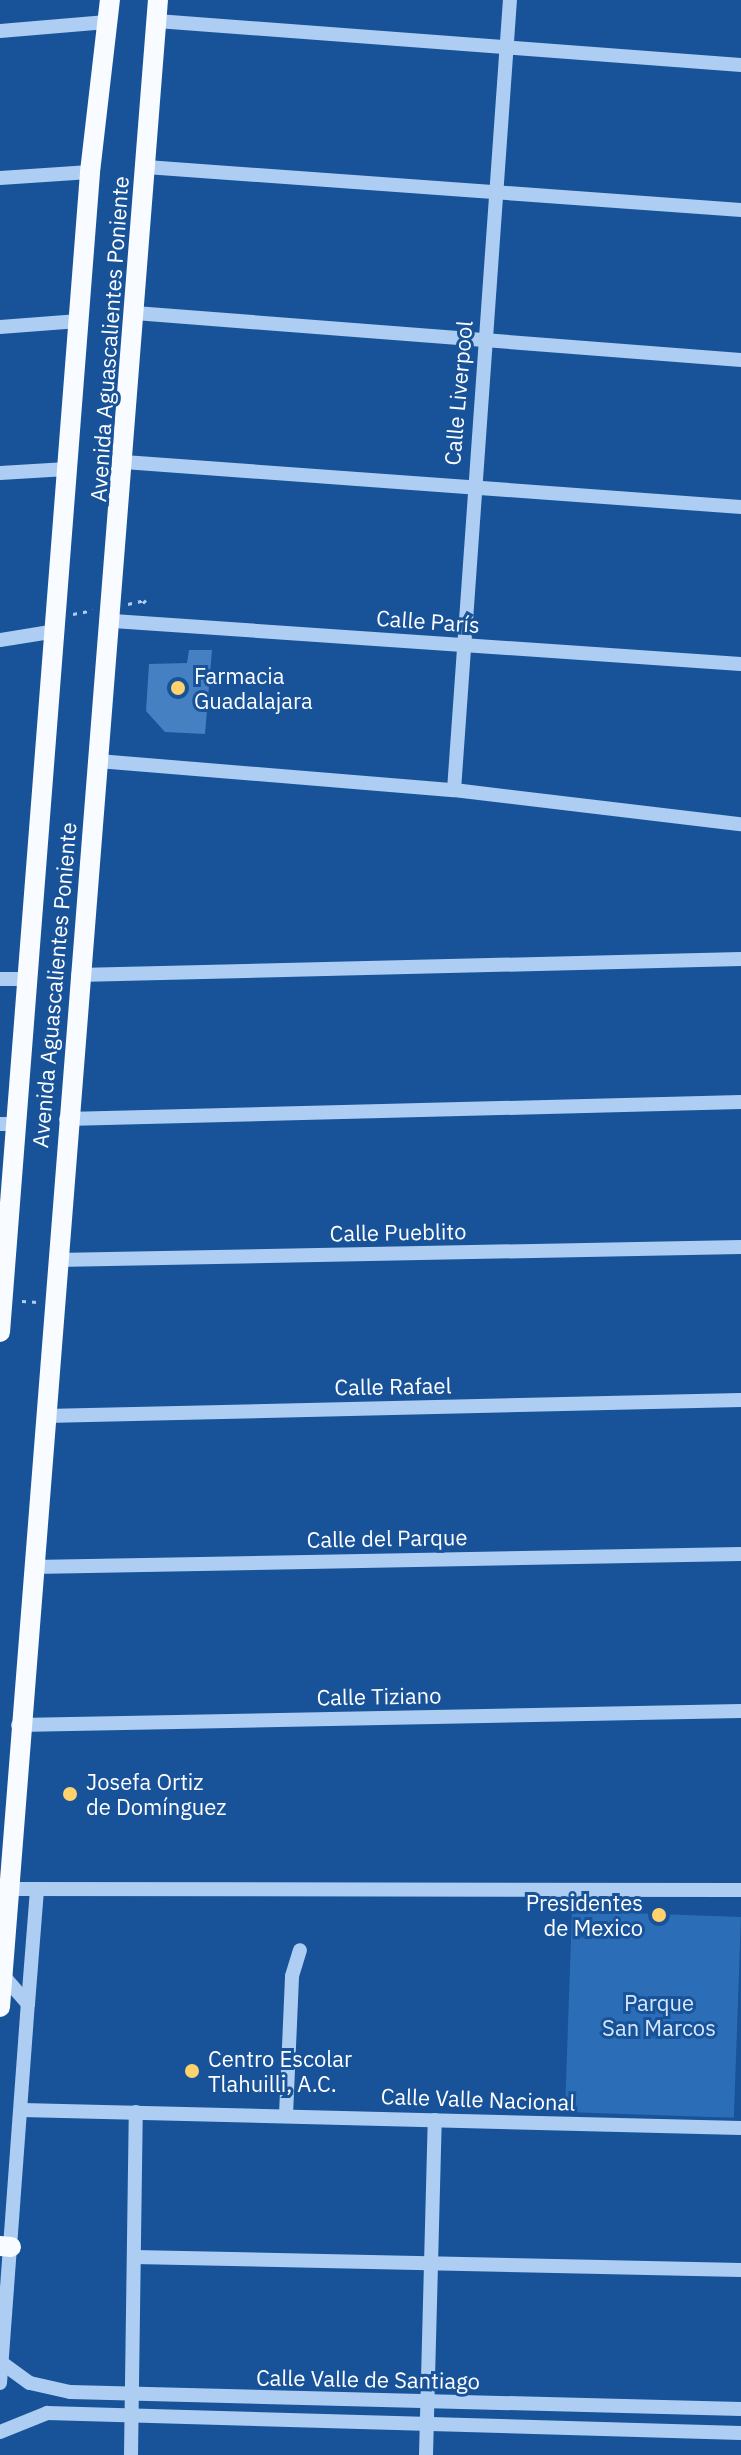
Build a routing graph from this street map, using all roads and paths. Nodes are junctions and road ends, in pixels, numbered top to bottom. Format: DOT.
graph roads {
  1 [pos="110,0"];
  2 [pos="158,0"];
  3 [pos="510,0"];
  4 [pos="157,21"];
  5 [pos="107,22"];
  6 [pos="0,31"];
  7 [pos="507,50"];
  8 [pos="741,65"];
  9 [pos="146,167"];
  10 [pos="90,172"];
  11 [pos="0,178"];
  12 [pos="497,193"];
  13 [pos="741,210"];
  14 [pos="135,313"];
  15 [pos="79,321"];
  16 [pos="0,327"];
  17 [pos="484,344"];
  18 [pos="741,360"];
  19 [pos="124,462"];
  20 [pos="67,469"];
  21 [pos="0,473"];
  22 [pos="473,488"];
  23 [pos="741,507"];
  24 [pos="121,611"];
  25 [pos="56,631"];
  26 [pos="0,640"];
  27 [pos="464,645"];
  28 [pos="741,664"];
  29 [pos="98,761"];
  30 [pos="454,790"];
  31 [pos="741,824"];
  32 [pos="741,959"];
  33 [pos="78,975"];
  34 [pos="0,979"];
  35 [pos="26,979"];
  36 [pos="741,1102"];
  37 [pos="66,1119"];
  38 [pos="8,1124"];
  39 [pos="741,1247"];
  40 [pos="56,1260"];
  41 [pos="2,1264"];
  42 [pos="0,1332"];
  43 [pos="741,1400"];
  44 [pos="45,1416"];
  45 [pos="741,1554"];
  46 [pos="33,1567"];
  47 [pos="741,1711"];
  48 [pos="18,1725"];
  49 [pos="8,1889"];
  50 [pos="37,1889"];
  51 [pos="741,1890"];
  52 [pos="300,1950"];
  53 [pos="2,1974"];
  54 [pos="28,2004"];
  55 [pos="0,2007"];
  56 [pos="22,2110"];
  57 [pos="136,2112"];
  58 [pos="286,2115"];
  59 [pos="435,2120"];
  60 [pos="741,2128"];
  61 [pos="6,2247"];
  62 [pos="134,2257"];
  63 [pos="431,2264"];
  64 [pos="741,2270"];
  65 [pos="2,2363"];
  66 [pos="0,2383"];
  67 [pos="132,2395"];
  68 [pos="427,2403"];
  69 [pos="741,2409"];
  70 [pos="131,2414"];
  71 [pos="426,2425"];
  72 [pos="0,2432"];
  73 [pos="741,2433"];
  74 [pos="131,2455"];
  75 [pos="426,2455"];
  1 -- 5 [label="main road, Avenida Aguascalientes Poniente"];
  2 -- 4 [label="main road, Avenida Aguascalientes Poniente"];
  3 -- 7 [label="street, Calle Liverpool"];
  4 -- 7 [label="street"];
  4 -- 9 [label="main road, Avenida Aguascalientes Poniente"];
  5 -- 6 [label="street"];
  5 -- 10 [label="main road, Avenida Aguascalientes Poniente"];
  7 -- 8 [label="street"];
  7 -- 12 [label="street, Calle Liverpool"];
  9 -- 12 [label="street"];
  9 -- 14 [label="main road, Avenida Aguascalientes Poniente"];
  10 -- 11 [label="street"];
  10 -- 15 [label="main road, Avenida Aguascalientes Poniente"];
  12 -- 13 [label="street"];
  12 -- 17 [label="street, Calle Liverpool"];
  14 -- 17 [label="street"];
  14 -- 19 [label="main road, Avenida Aguascalientes Poniente"];
  15 -- 16 [label="street"];
  15 -- 20 [label="main road, Avenida Aguascalientes Poniente"];
  17 -- 18 [label="street"];
  17 -- 22 [label="street, Calle Liverpool"];
  19 -- 22 [label="street"];
  19 -- 24 [label="main road, Avenida Aguascalientes Poniente"];
  20 -- 21 [label="street"];
  20 -- 25 [label="main road, Avenida Aguascalientes Poniente"];
  22 -- 23 [label="street"];
  22 -- 27 [label="street, Calle Liverpool"];
  24 -- 27 [label="street, Calle París"];
  24 -- 29 [label="main road, Avenida Aguascalientes Poniente"];
  25 -- 26 [label="street"];
  25 -- 35 [label="main road, Avenida Aguascalientes Poniente"];
  27 -- 28 [label="street, Calle París"];
  27 -- 30 [label="street, Calle Liverpool"];
  29 -- 30 [label="street"];
  29 -- 33 [label="main road, Avenida Aguascalientes Poniente"];
  30 -- 31 [label="street"];
  32 -- 33 [label="street"];
  33 -- 37 [label="main road, Avenida Aguascalientes Poniente"];
  34 -- 35 [label="street"];
  35 -- 38 [label="main road, Avenida Aguascalientes Poniente"];
  36 -- 37 [label="street"];
  37 -- 40 [label="main road, Avenida Aguascalientes Poniente"];
  38 -- 41 [label="main road, Avenida Aguascalientes Poniente"];
  39 -- 40 [label="street, Calle Pueblito"];
  40 -- 44 [label="main road, Avenida Aguascalientes Poniente"];
  41 -- 42 [label="main road, Avenida Aguascalientes Poniente"];
  43 -- 44 [label="street, Calle Rafael"];
  44 -- 46 [label="main road, Avenida Aguascalientes Poniente"];
  45 -- 46 [label="street, Calle del Parque"];
  46 -- 48 [label="main road, Avenida Aguascalientes Poniente"];
  47 -- 48 [label="street, Calle Tiziano"];
  48 -- 49 [label="main road, Avenida Aguascalientes Poniente"];
  49 -- 50 [label="street"];
  49 -- 53 [label="main road, Avenida Aguascalientes Poniente"];
  50 -- 51 [label="street"];
  50 -- 54 [label="street"];
  52 -- 58 [label="street"];
  53 -- 54 [label="street"];
  53 -- 55 [label="main road, Avenida Aguascalientes Poniente"];
  54 -- 56 [label="street"];
  56 -- 57 [label="street, Calle Valle Nacional"];
  56 -- 61 [label="street"];
  57 -- 58 [label="street, Calle Valle Nacional"];
  57 -- 62 [label="street"];
  58 -- 59 [label="street, Calle Valle Nacional"];
  59 -- 60 [label="street, Calle Valle Nacional"];
  59 -- 63 [label="street"];
  61 -- 65 [label="street"];
  62 -- 63 [label="street"];
  62 -- 67 [label="street"];
  63 -- 64 [label="street"];
  63 -- 68 [label="street"];
  65 -- 66 [label="street"];
  65 -- 67 [label="street, Calle Valle de Santiago"];
  67 -- 68 [label="street, Calle Valle de Santiago"];
  67 -- 70 [label="street"];
  68 -- 69 [label="street, Calle Valle de Santiago"];
  68 -- 71 [label="street"];
  70 -- 71 [label="street, Calle Valle de Santiago"];
  70 -- 72 [label="street, Calle Valle de Santiago"];
  70 -- 74 [label="street"];
  71 -- 73 [label="street, Calle Valle de Santiago"];
  71 -- 75 [label="street"];
}
